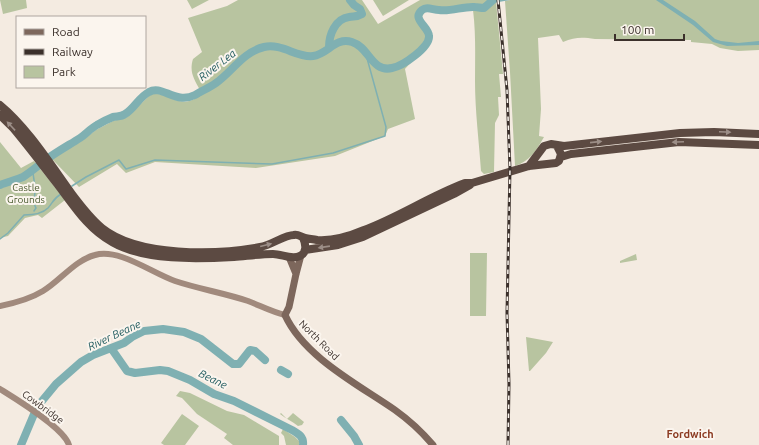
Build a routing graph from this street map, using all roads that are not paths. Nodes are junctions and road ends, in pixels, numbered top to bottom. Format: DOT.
graph roads {
  1 [pos="0,105"];
  2 [pos="0,115"];
  3 [pos="759,134"];
  4 [pos="759,145"];
  5 [pos="557,146"];
  6 [pos="540,152"];
  7 [pos="561,157"];
  8 [pos="42,159"];
  9 [pos="547,164"];
  10 [pos="529,166"];
  11 [pos="49,169"];
  12 [pos="472,183"];
  13 [pos="285,238"];
  14 [pos="303,238"];
  15 [pos="303,253"];
  16 [pos="287,256"];
  17 [pos="296,274"];
  18 [pos="0,306"];
  19 [pos="285,315"];
  20 [pos="0,389"];
  21 [pos="69,445"];
  22 [pos="434,445"];
  1 -- 8 [label="highway"];
  8 -- 2 [label="highway, one-way"];
  5 -- 3 [label="highway, one-way"];
  4 -- 7 [label="highway, one-way"];
  5 -- 6 [label="highway"];
  5 -- 7 [label="highway"];
  6 -- 9 [label="highway"];
  6 -- 10 [label="highway"];
  7 -- 9 [label="highway"];
  8 -- 11 [label="highway"];
  9 -- 10 [label="highway"];
  10 -- 12 [label="highway"];
  11 -- 13 [label="highway, one-way"];
  11 -- 16 [label="highway"];
  12 -- 14 [label="highway"];
  12 -- 15 [label="highway, one-way"];
  13 -- 14 [label="highway"];
  13 -- 16 [label="highway"];
  14 -- 15 [label="highway"];
  15 -- 16 [label="highway"];
  15 -- 17 [label="main road"];
  16 -- 17 [label="main road"];
  17 -- 19 [label="main road"];
  18 -- 19 [label="street"];
  19 -- 22 [label="main road, North Road"];
  20 -- 21 [label="street, Cowbridge"];
}
